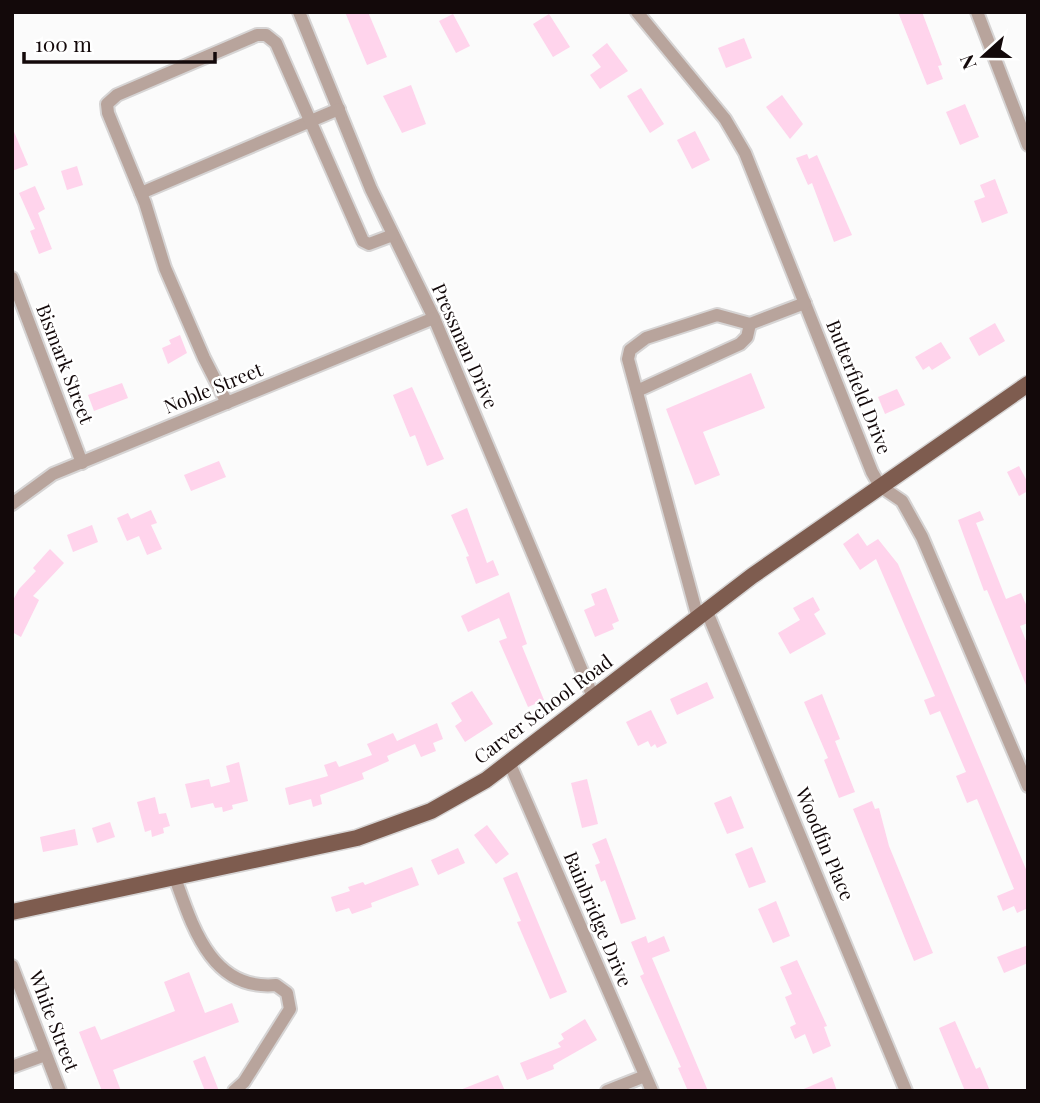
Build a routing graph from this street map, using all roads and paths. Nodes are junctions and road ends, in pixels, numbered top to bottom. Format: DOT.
graph roads {
  1 [pos="299,12"];
  2 [pos="637,12"];
  3 [pos="977,12"];
  4 [pos="339,109"];
  5 [pos="310,121"];
  6 [pos="1028,145"];
  7 [pos="141,193"];
  8 [pos="393,235"];
  9 [pos="12,278"];
  10 [pos="805,303"];
  11 [pos="434,318"];
  12 [pos="750,324"];
  13 [pos="1028,384"];
  14 [pos="637,391"];
  15 [pos="227,403"];
  16 [pos="82,463"];
  17 [pos="880,486"];
  18 [pos="12,504"];
  19 [pos="703,615"];
  20 [pos="593,697"];
  21 [pos="509,762"];
  22 [pos="1028,786"];
  23 [pos="175,878"];
  24 [pos="12,912"];
  25 [pos="12,966"];
  26 [pos="46,1055"];
  27 [pos="12,1067"];
  28 [pos="645,1076"];
  29 [pos="60,1091"];
  30 [pos="234,1091"];
  31 [pos="607,1091"];
  32 [pos="652,1091"];
  33 [pos="906,1091"];
  1 -- 4 [label="street, Pressman Drive"];
  2 -- 10 [label="street, Butterfield Drive"];
  3 -- 6 [label="street"];
  4 -- 5 [label="street"];
  4 -- 8 [label="street, Pressman Drive"];
  5 -- 7 [label="street"];
  5 -- 7 [label="street"];
  5 -- 8 [label="street"];
  7 -- 15 [label="street"];
  8 -- 11 [label="street, Pressman Drive"];
  9 -- 16 [label="street, Bismark Street"];
  10 -- 12 [label="street"];
  10 -- 17 [label="street, Butterfield Drive"];
  11 -- 15 [label="street, Noble Street"];
  11 -- 20 [label="street, Pressman Drive"];
  12 -- 14 [label="street"];
  12 -- 14 [label="street, Woodfin Place"];
  13 -- 17 [label="main road, Carver School Road"];
  14 -- 19 [label="street, Woodfin Place"];
  15 -- 16 [label="street, Noble Street"];
  16 -- 18 [label="street, Noble Street"];
  17 -- 19 [label="main road, Carver School Road"];
  17 -- 22 [label="street, Butterfield Drive"];
  19 -- 20 [label="main road, Carver School Road"];
  19 -- 33 [label="street, Woodfin Place"];
  20 -- 21 [label="main road, Carver School Road"];
  21 -- 23 [label="main road, Carver School Road"];
  21 -- 28 [label="street, Bainbridge Drive"];
  23 -- 24 [label="main road, Carver School Road"];
  23 -- 30 [label="street"];
  25 -- 26 [label="street, White Street"];
  26 -- 27 [label="street"];
  26 -- 29 [label="street, White Street"];
  28 -- 31 [label="street"];
  28 -- 32 [label="street, Bainbridge Drive"];
}
